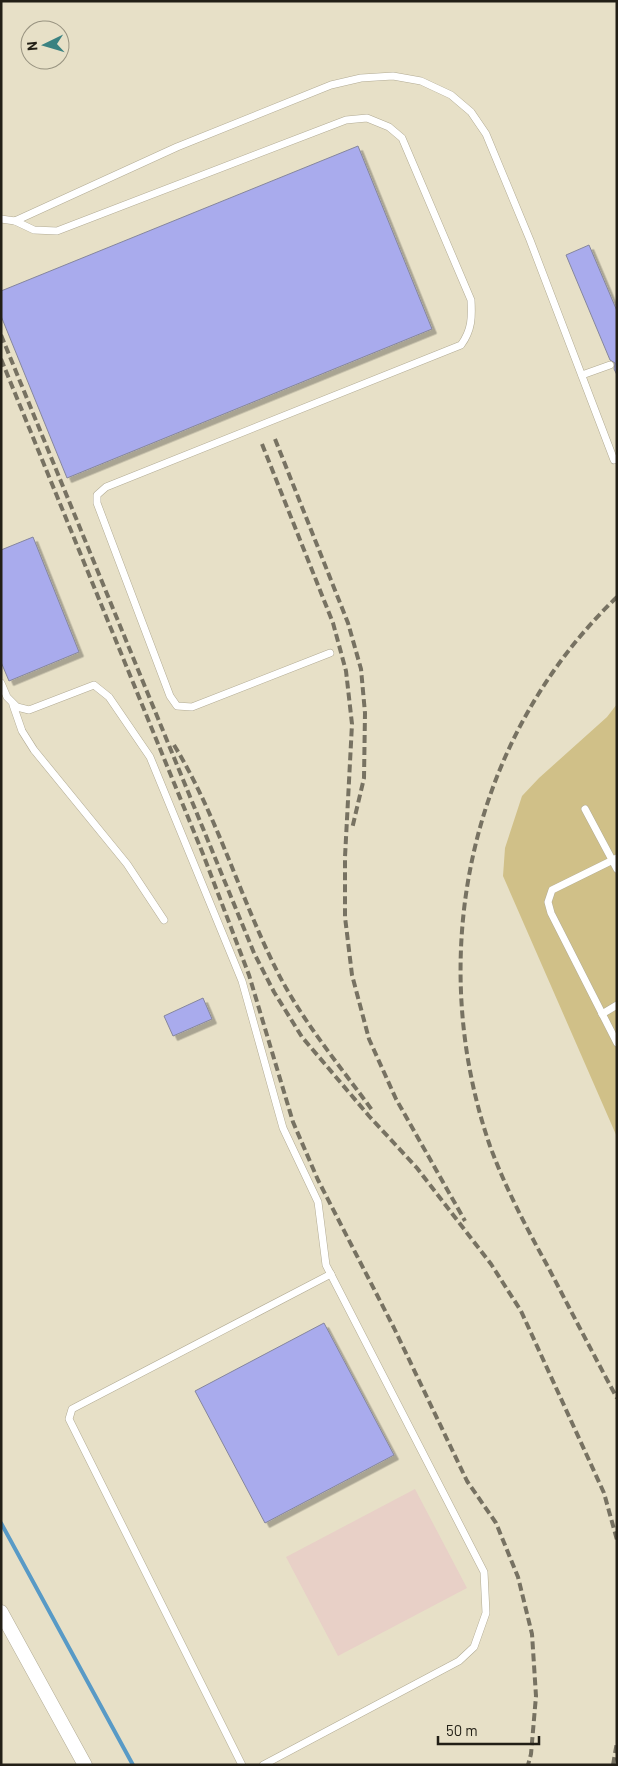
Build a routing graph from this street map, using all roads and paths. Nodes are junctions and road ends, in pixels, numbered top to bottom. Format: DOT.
graph roads {
  1 [pos="1,219"];
  2 [pos="15,220"];
  3 [pos="610,365"];
  4 [pos="582,375"];
  5 [pos="614,454"];
  6 [pos="330,653"];
  7 [pos="1,682"];
  8 [pos="12,702"];
  9 [pos="585,809"];
  10 [pos="615,859"];
  11 [pos="617,868"];
  12 [pos="164,920"];
  13 [pos="617,1005"];
  14 [pos="602,1014"];
  15 [pos="617,1043"];
  16 [pos="330,1274"];
  17 [pos="1,1612"];
  18 [pos="85,1765"];
  19 [pos="242,1765"];
  20 [pos="263,1765"];
  1 -- 2 [label="lane"];
  2 -- 4 [label="lane"];
  2 -- 6 [label="lane"];
  3 -- 4 [label="lane"];
  4 -- 5 [label="lane"];
  7 -- 8 [label="lane"];
  8 -- 12 [label="lane"];
  8 -- 16 [label="lane"];
  9 -- 10 [label="lane"];
  10 -- 11 [label="lane"];
  10 -- 14 [label="lane"];
  13 -- 14 [label="lane"];
  14 -- 15 [label="lane"];
  16 -- 19 [label="lane"];
  16 -- 20 [label="lane"];
  17 -- 18 [label="street"];
}
